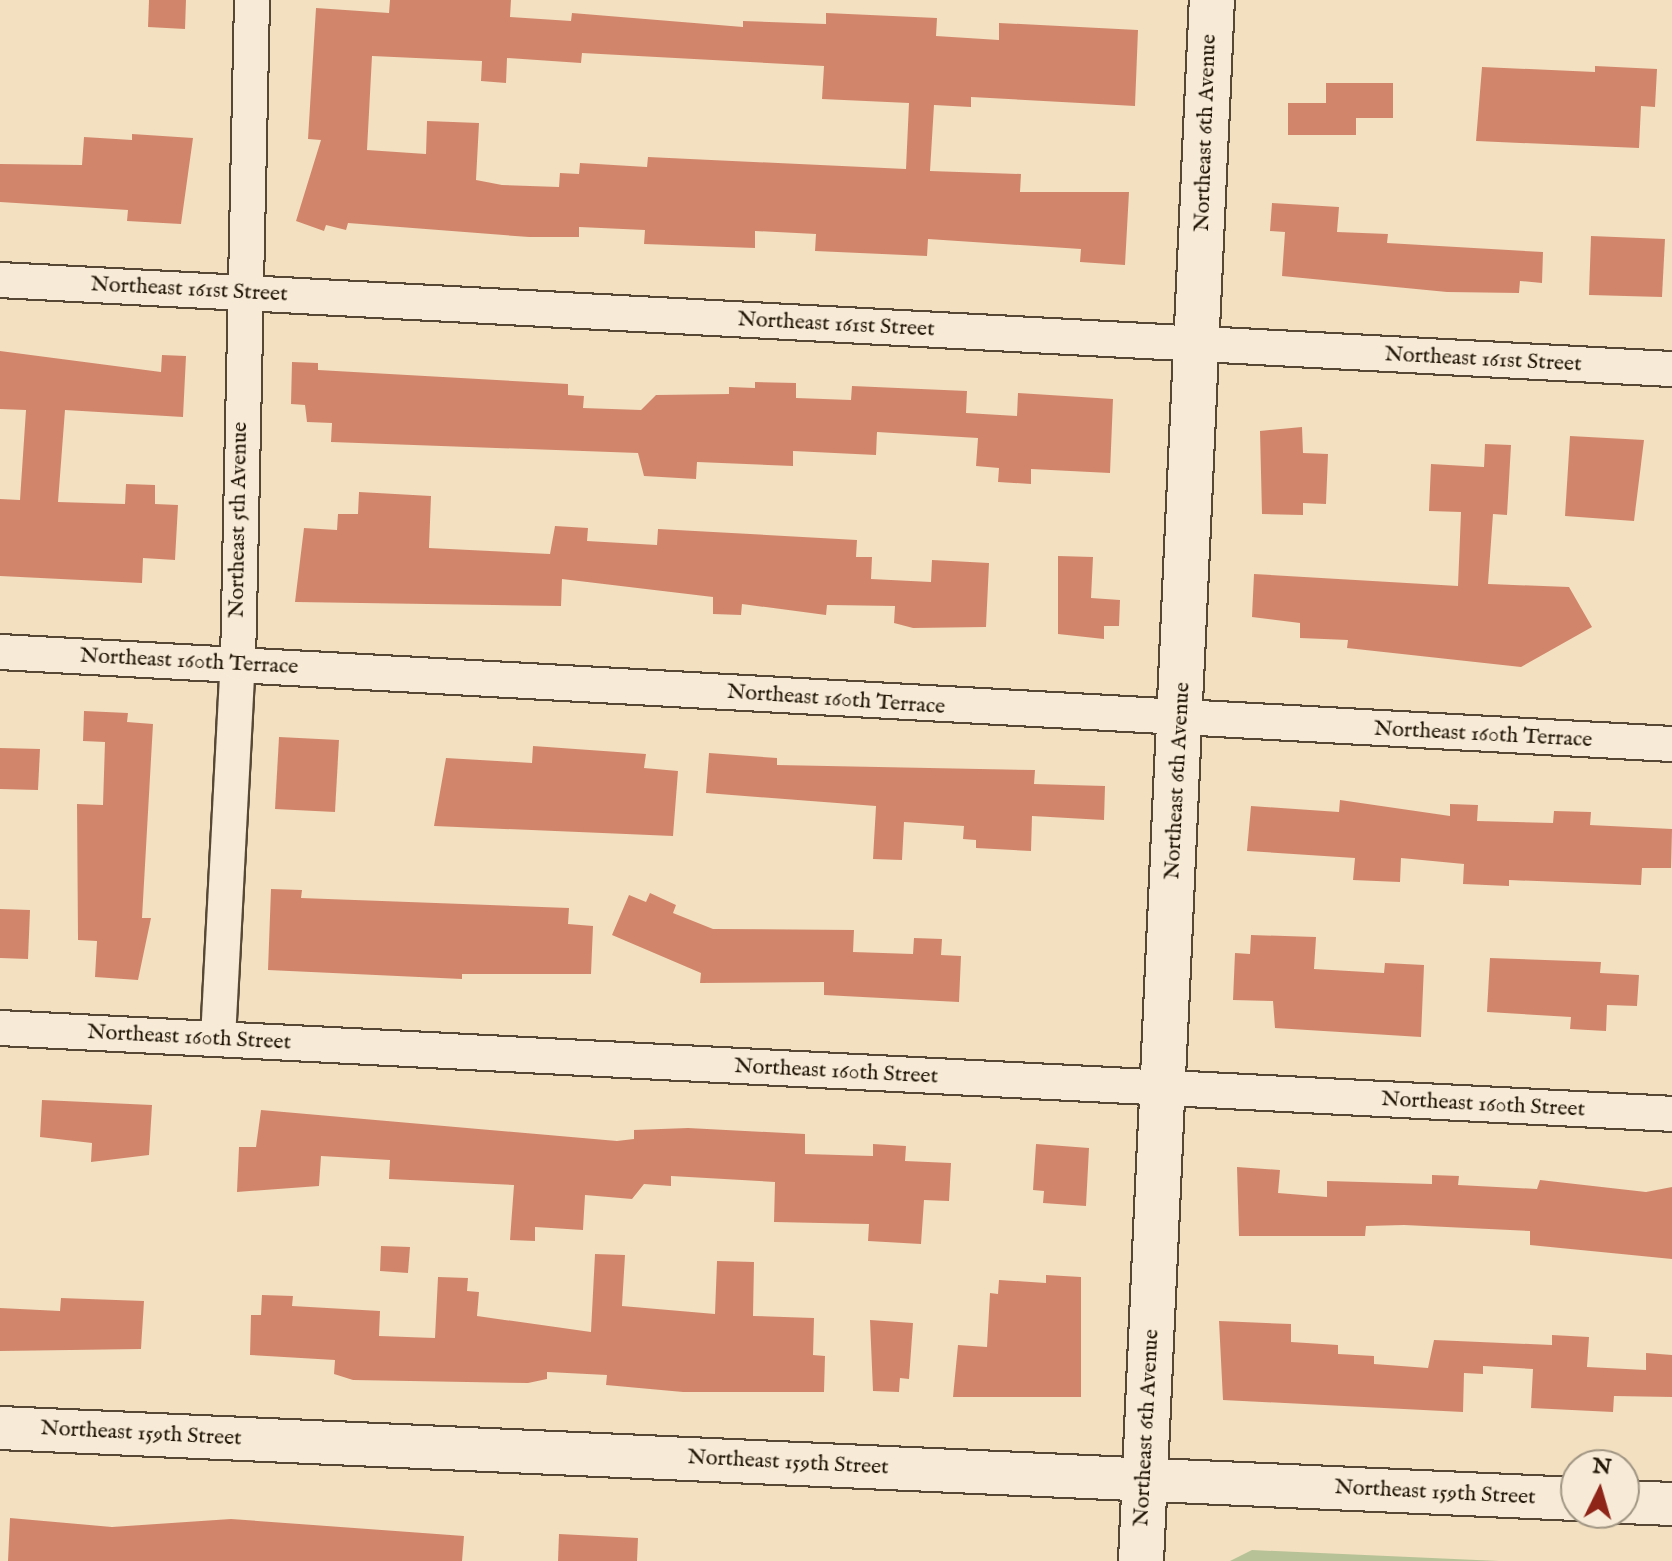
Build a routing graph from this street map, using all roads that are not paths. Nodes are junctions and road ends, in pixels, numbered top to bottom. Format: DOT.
graph roads {
  1 [pos="252,0"];
  2 [pos="1212,0"];
  3 [pos="0,280"];
  4 [pos="242,292"];
  5 [pos="1197,346"];
  6 [pos="1672,369"];
  7 [pos="0,652"];
  8 [pos="238,663"];
  9 [pos="1181,721"];
  10 [pos="1672,744"];
  11 [pos="0,1028"];
  12 [pos="218,1039"];
  13 [pos="1165,1090"];
  14 [pos="1672,1114"];
  15 [pos="0,1428"];
  16 [pos="1144,1480"];
  17 [pos="1560,1498"];
  18 [pos="1640,1503"];
  19 [pos="1672,1504"];
  20 [pos="1141,1561"];
  1 -- 4 [label="street, Northeast 5th Avenue"];
  2 -- 5 [label="main road, Northeast 6th Avenue"];
  3 -- 4 [label="street, Northeast 161st Street"];
  4 -- 5 [label="street, Northeast 161st Street"];
  4 -- 8 [label="street, Northeast 5th Avenue"];
  5 -- 6 [label="street, Northeast 161st Street"];
  5 -- 9 [label="main road, Northeast 6th Avenue"];
  7 -- 8 [label="street, Northeast 160th Terrace"];
  8 -- 9 [label="street, Northeast 160th Terrace"];
  8 -- 12 [label="street, Northeast 5th Avenue"];
  9 -- 10 [label="street, Northeast 160th Terrace"];
  9 -- 13 [label="main road, Northeast 6th Avenue"];
  11 -- 12 [label="street, Northeast 160th Street"];
  12 -- 13 [label="street, Northeast 160th Street"];
  13 -- 14 [label="street, Northeast 160th Street"];
  13 -- 16 [label="main road, Northeast 6th Avenue"];
  15 -- 16 [label="street, Northeast 159th Street"];
  16 -- 17 [label="street, Northeast 159th Street"];
  16 -- 20 [label="main road, Northeast 6th Avenue"];
  18 -- 19 [label="street"];
}
